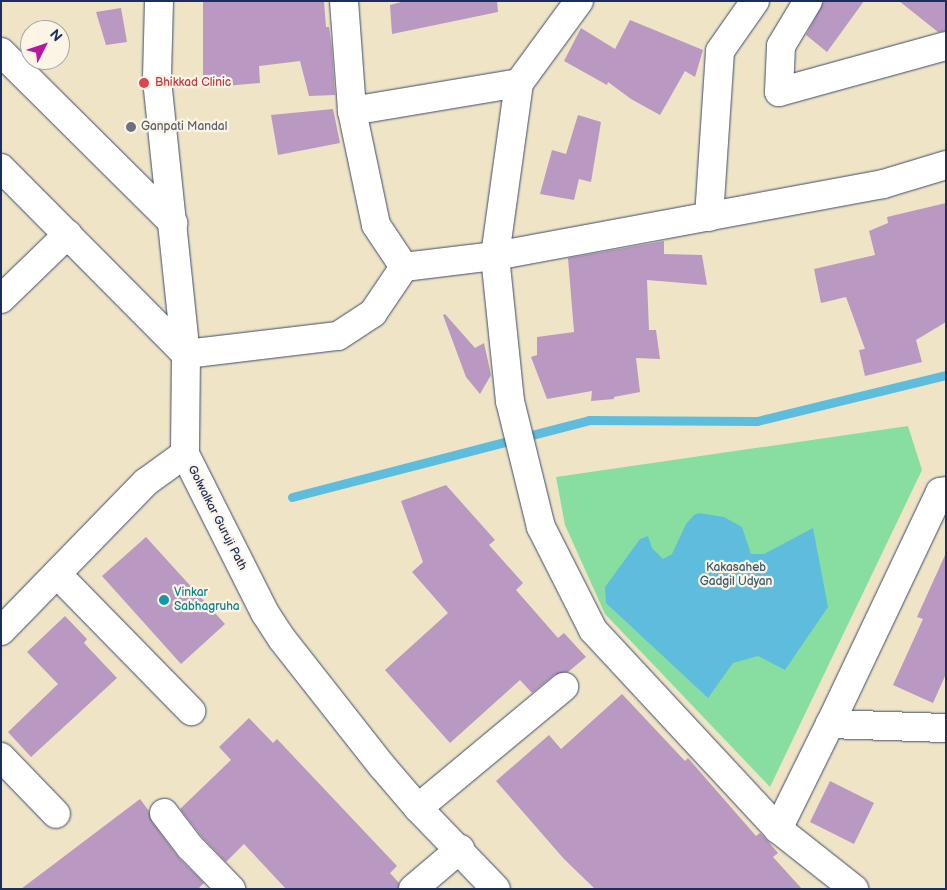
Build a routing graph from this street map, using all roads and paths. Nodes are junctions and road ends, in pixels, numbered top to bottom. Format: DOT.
graph roads {
  1 [pos="159,1"];
  2 [pos="344,1"];
  3 [pos="579,1"];
  4 [pos="755,1"];
  5 [pos="808,1"];
  6 [pos="946,46"];
  7 [pos="1,52"];
  8 [pos="519,83"];
  9 [pos="352,112"];
  10 [pos="946,165"];
  11 [pos="1,168"];
  12 [pos="708,217"];
  13 [pos="173,223"];
  14 [pos="68,234"];
  15 [pos="495,256"];
  16 [pos="404,267"];
  17 [pos="1,299"];
  18 [pos="186,354"];
  19 [pos="185,454"];
  20 [pos="946,491"];
  21 [pos="57,574"];
  22 [pos="1,631"];
  23 [pos="564,687"];
  24 [pos="191,712"];
  25 [pos="830,724"];
  26 [pos="946,728"];
  27 [pos="1,757"];
  28 [pos="418,808"];
  29 [pos="164,813"];
  30 [pos="56,814"];
  31 [pos="778,829"];
  32 [pos="460,850"];
  33 [pos="230,889"];
  34 [pos="413,889"];
  35 [pos="496,889"];
  36 [pos="854,889"];
  1 -- 13 [label="street, Golwalkar Guruji Path"];
  2 -- 9 [label="street"];
  3 -- 8 [label="street"];
  4 -- 12 [label="street"];
  5 -- 6 [label="street"];
  7 -- 13 [label="street"];
  8 -- 9 [label="street"];
  8 -- 15 [label="street"];
  9 -- 16 [label="street"];
  10 -- 12 [label="street"];
  11 -- 14 [label="street"];
  12 -- 15 [label="street"];
  13 -- 18 [label="street, Golwalkar Guruji Path"];
  14 -- 17 [label="street"];
  14 -- 18 [label="street"];
  15 -- 16 [label="street"];
  15 -- 31 [label="street"];
  16 -- 18 [label="street"];
  18 -- 19 [label="street, Golwalkar Guruji Path"];
  19 -- 21 [label="street"];
  19 -- 28 [label="street, Golwalkar Guruji Path"];
  20 -- 25 [label="street"];
  21 -- 22 [label="street"];
  21 -- 24 [label="street"];
  23 -- 28 [label="street"];
  25 -- 26 [label="street"];
  25 -- 31 [label="street"];
  27 -- 30 [label="street"];
  28 -- 32 [label="street, Golwalkar Guruji Path"];
  29 -- 33 [label="street"];
  31 -- 36 [label="street"];
  32 -- 34 [label="street"];
  32 -- 35 [label="street, Golwalkar Guruji Path"];
}
